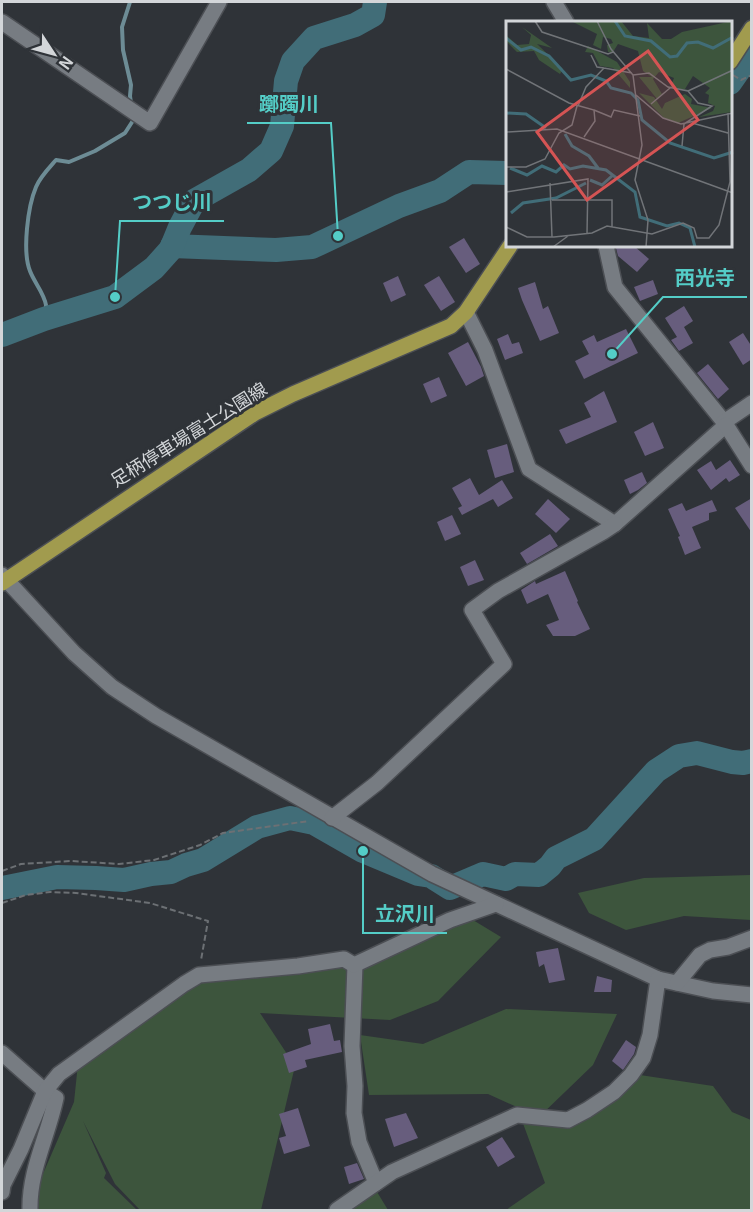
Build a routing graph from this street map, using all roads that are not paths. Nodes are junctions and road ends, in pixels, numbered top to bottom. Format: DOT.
graph roads {
  1 [pos="219,2"];
  2 [pos="554,2"];
  3 [pos="565,21"];
  4 [pos="2,22"];
  5 [pos="752,28"];
  6 [pos="732,59"];
  7 [pos="509,248"];
  8 [pos="606,248"];
  9 [pos="466,312"];
  10 [pos="752,403"];
  11 [pos="725,424"];
  12 [pos="752,466"];
  13 [pos="615,524"];
  14 [pos="3,579"];
  15 [pos="332,818"];
  16 [pos="496,904"];
  17 [pos="752,938"];
  18 [pos="354,965"];
  19 [pos="658,979"];
  20 [pos="677,983"];
  21 [pos="752,994"];
  22 [pos="2,1053"];
  23 [pos="45,1091"];
  24 [pos="21,1149"];
  25 [pos="2,1165"];
  26 [pos="376,1183"];
  27 [pos="2,1192"];
  28 [pos="30,1210"];
  29 [pos="337,1210"];
  1 -- 4 [label="street"];
  2 -- 3 [label="street"];
  5 -- 6 [label="main road"];
  7 -- 9 [label="main road, 足柄停車場富士公園線"];
  8 -- 11 [label="street"];
  9 -- 13 [label="street"];
  9 -- 14 [label="main road, 足柄停車場富士公園線"];
  10 -- 11 [label="street"];
  11 -- 12 [label="street"];
  11 -- 13 [label="street"];
  13 -- 15 [label="street"];
  14 -- 15 [label="street"];
  15 -- 16 [label="street"];
  16 -- 18 [label="street"];
  16 -- 19 [label="street"];
  17 -- 20 [label="street"];
  18 -- 23 [label="street"];
  18 -- 26 [label="street"];
  19 -- 20 [label="street"];
  19 -- 26 [label="street"];
  20 -- 21 [label="street"];
  22 -- 23 [label="street"];
  23 -- 24 [label="street"];
  23 -- 28 [label="street"];
  24 -- 25 [label="street"];
  24 -- 27 [label="street"];
  26 -- 29 [label="street"];
}
